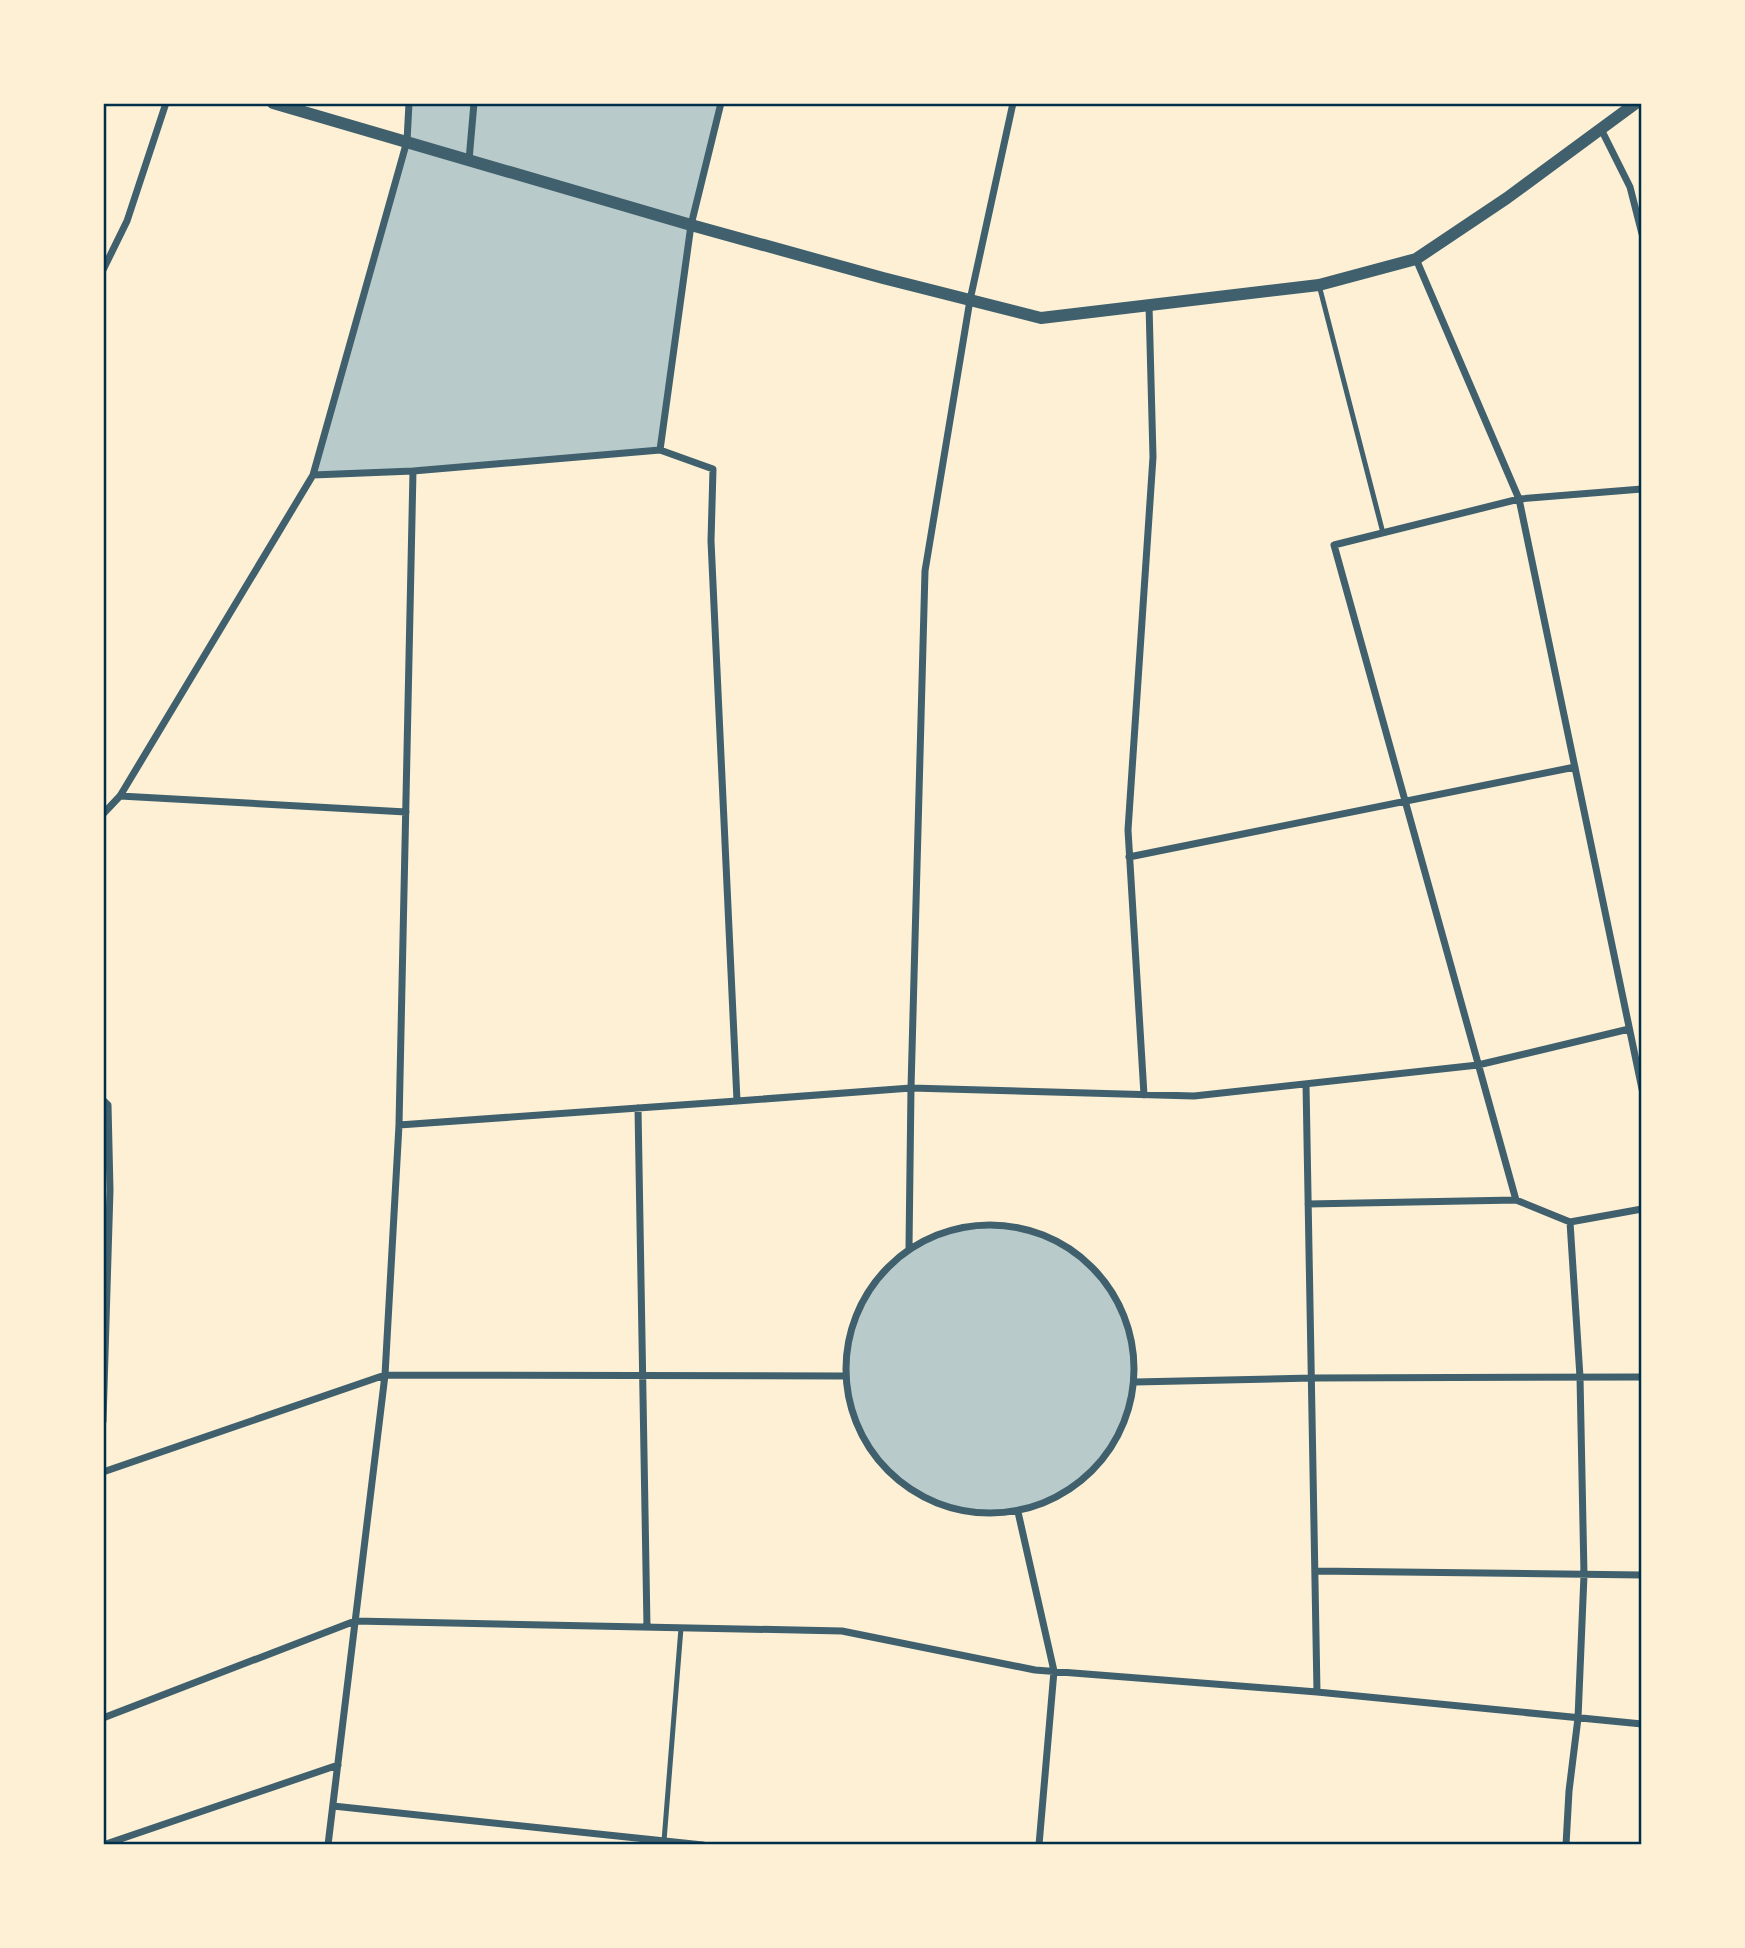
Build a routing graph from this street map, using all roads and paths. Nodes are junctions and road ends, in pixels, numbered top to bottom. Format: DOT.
graph roads {
  1 [pos="166,103"];
  2 [pos="273,103"];
  3 [pos="409,103"];
  4 [pos="474,103"];
  5 [pos="721,103"];
  6 [pos="1013,103"];
  7 [pos="1636,103"];
  8 [pos="1601,129"];
  9 [pos="407,141"];
  10 [pos="469,160"];
  11 [pos="691,225"];
  12 [pos="1642,233"];
  13 [pos="1416,259"];
  14 [pos="103,270"];
  15 [pos="1319,285"];
  16 [pos="971,300"];
  17 [pos="1149,305"];
  18 [pos="660,450"];
  19 [pos="413,471"];
  20 [pos="313,475"];
  21 [pos="1642,489"];
  22 [pos="1519,499"];
  23 [pos="1383,533"];
  24 [pos="1575,767"];
  25 [pos="120,796"];
  26 [pos="1405,802"];
  27 [pos="406,812"];
  28 [pos="103,814"];
  29 [pos="1129,857"];
  30 [pos="1629,1029"];
  31 [pos="1478,1065"];
  32 [pos="1306,1084"];
  33 [pos="911,1087"];
  34 [pos="1642,1089"];
  35 [pos="1144,1095"];
  36 [pos="103,1100"];
  37 [pos="737,1101"];
  38 [pos="638,1108"];
  39 [pos="399,1125"];
  40 [pos="107,1192"];
  41 [pos="1516,1200"];
  42 [pos="1308,1204"];
  43 [pos="1642,1209"];
  44 [pos="1570,1222"];
  45 [pos="909,1247"];
  46 [pos="385,1375"];
  47 [pos="643,1376"];
  48 [pos="845,1376"];
  49 [pos="1580,1377"];
  50 [pos="1642,1377"];
  51 [pos="1312,1378"];
  52 [pos="1135,1382"];
  53 [pos="103,1421"];
  54 [pos="103,1472"];
  55 [pos="1018,1512"];
  56 [pos="1315,1571"];
  57 [pos="1584,1575"];
  58 [pos="1642,1575"];
  59 [pos="355,1621"];
  60 [pos="647,1627"];
  61 [pos="681,1628"];
  62 [pos="1054,1671"];
  63 [pos="1317,1692"];
  64 [pos="103,1718"];
  65 [pos="1578,1718"];
  66 [pos="1642,1724"];
  67 [pos="338,1765"];
  68 [pos="333,1806"];
  69 [pos="664,1841"];
  70 [pos="103,1844"];
  71 [pos="328,1845"];
  72 [pos="703,1845"];
  73 [pos="1039,1845"];
  74 [pos="1566,1845"];
  1 -- 14 [label="street"];
  2 -- 9 [label="street"];
  3 -- 9 [label="street"];
  4 -- 10 [label="street"];
  5 -- 11 [label="street"];
  6 -- 16 [label="street"];
  7 -- 8 [label="street"];
  8 -- 12 [label="street"];
  8 -- 13 [label="street"];
  9 -- 10 [label="street"];
  9 -- 20 [label="street"];
  10 -- 11 [label="street"];
  11 -- 16 [label="street"];
  11 -- 18 [label="street"];
  13 -- 15 [label="street"];
  13 -- 22 [label="street"];
  15 -- 17 [label="street"];
  15 -- 23 [label="lane"];
  16 -- 17 [label="street"];
  16 -- 33 [label="street"];
  17 -- 29 [label="street"];
  18 -- 19 [label="street"];
  18 -- 37 [label="street"];
  19 -- 20 [label="street"];
  19 -- 27 [label="street"];
  20 -- 25 [label="street"];
  21 -- 22 [label="street"];
  22 -- 23 [label="street"];
  22 -- 24 [label="street"];
  23 -- 26 [label="street"];
  24 -- 26 [label="street"];
  24 -- 30 [label="street"];
  25 -- 27 [label="street"];
  25 -- 28 [label="street"];
  26 -- 29 [label="street"];
  26 -- 31 [label="street"];
  27 -- 39 [label="street"];
  29 -- 35 [label="street"];
  30 -- 31 [label="street"];
  30 -- 34 [label="street"];
  31 -- 32 [label="street"];
  31 -- 41 [label="street"];
  32 -- 35 [label="street"];
  32 -- 42 [label="street"];
  33 -- 35 [label="street"];
  33 -- 37 [label="street"];
  33 -- 45 [label="street"];
  36 -- 40 [label="street"];
  37 -- 38 [label="street"];
  38 -- 39 [label="street"];
  38 -- 47 [label="street"];
  39 -- 46 [label="street"];
  40 -- 53 [label="street"];
  41 -- 42 [label="street"];
  41 -- 44 [label="street"];
  42 -- 51 [label="street"];
  43 -- 44 [label="street"];
  44 -- 49 [label="street"];
  45 -- 48 [label="street"];
  45 -- 52 [label="street"];
  46 -- 47 [label="street"];
  46 -- 54 [label="street"];
  46 -- 59 [label="street"];
  47 -- 48 [label="street"];
  47 -- 60 [label="street"];
  48 -- 55 [label="street"];
  49 -- 50 [label="street"];
  49 -- 51 [label="street"];
  49 -- 57 [label="street"];
  51 -- 52 [label="street"];
  51 -- 56 [label="street"];
  52 -- 55 [label="street"];
  55 -- 62 [label="street"];
  56 -- 57 [label="street"];
  56 -- 63 [label="street"];
  57 -- 58 [label="street"];
  57 -- 65 [label="street"];
  59 -- 60 [label="street"];
  59 -- 64 [label="street"];
  59 -- 67 [label="street"];
  60 -- 61 [label="street"];
  61 -- 62 [label="street"];
  61 -- 69 [label="lane"];
  62 -- 63 [label="street"];
  62 -- 73 [label="street"];
  63 -- 65 [label="street"];
  65 -- 66 [label="street"];
  65 -- 74 [label="street"];
  67 -- 68 [label="street"];
  67 -- 70 [label="street"];
  68 -- 69 [label="street"];
  68 -- 71 [label="street"];
  69 -- 72 [label="street"];
}
